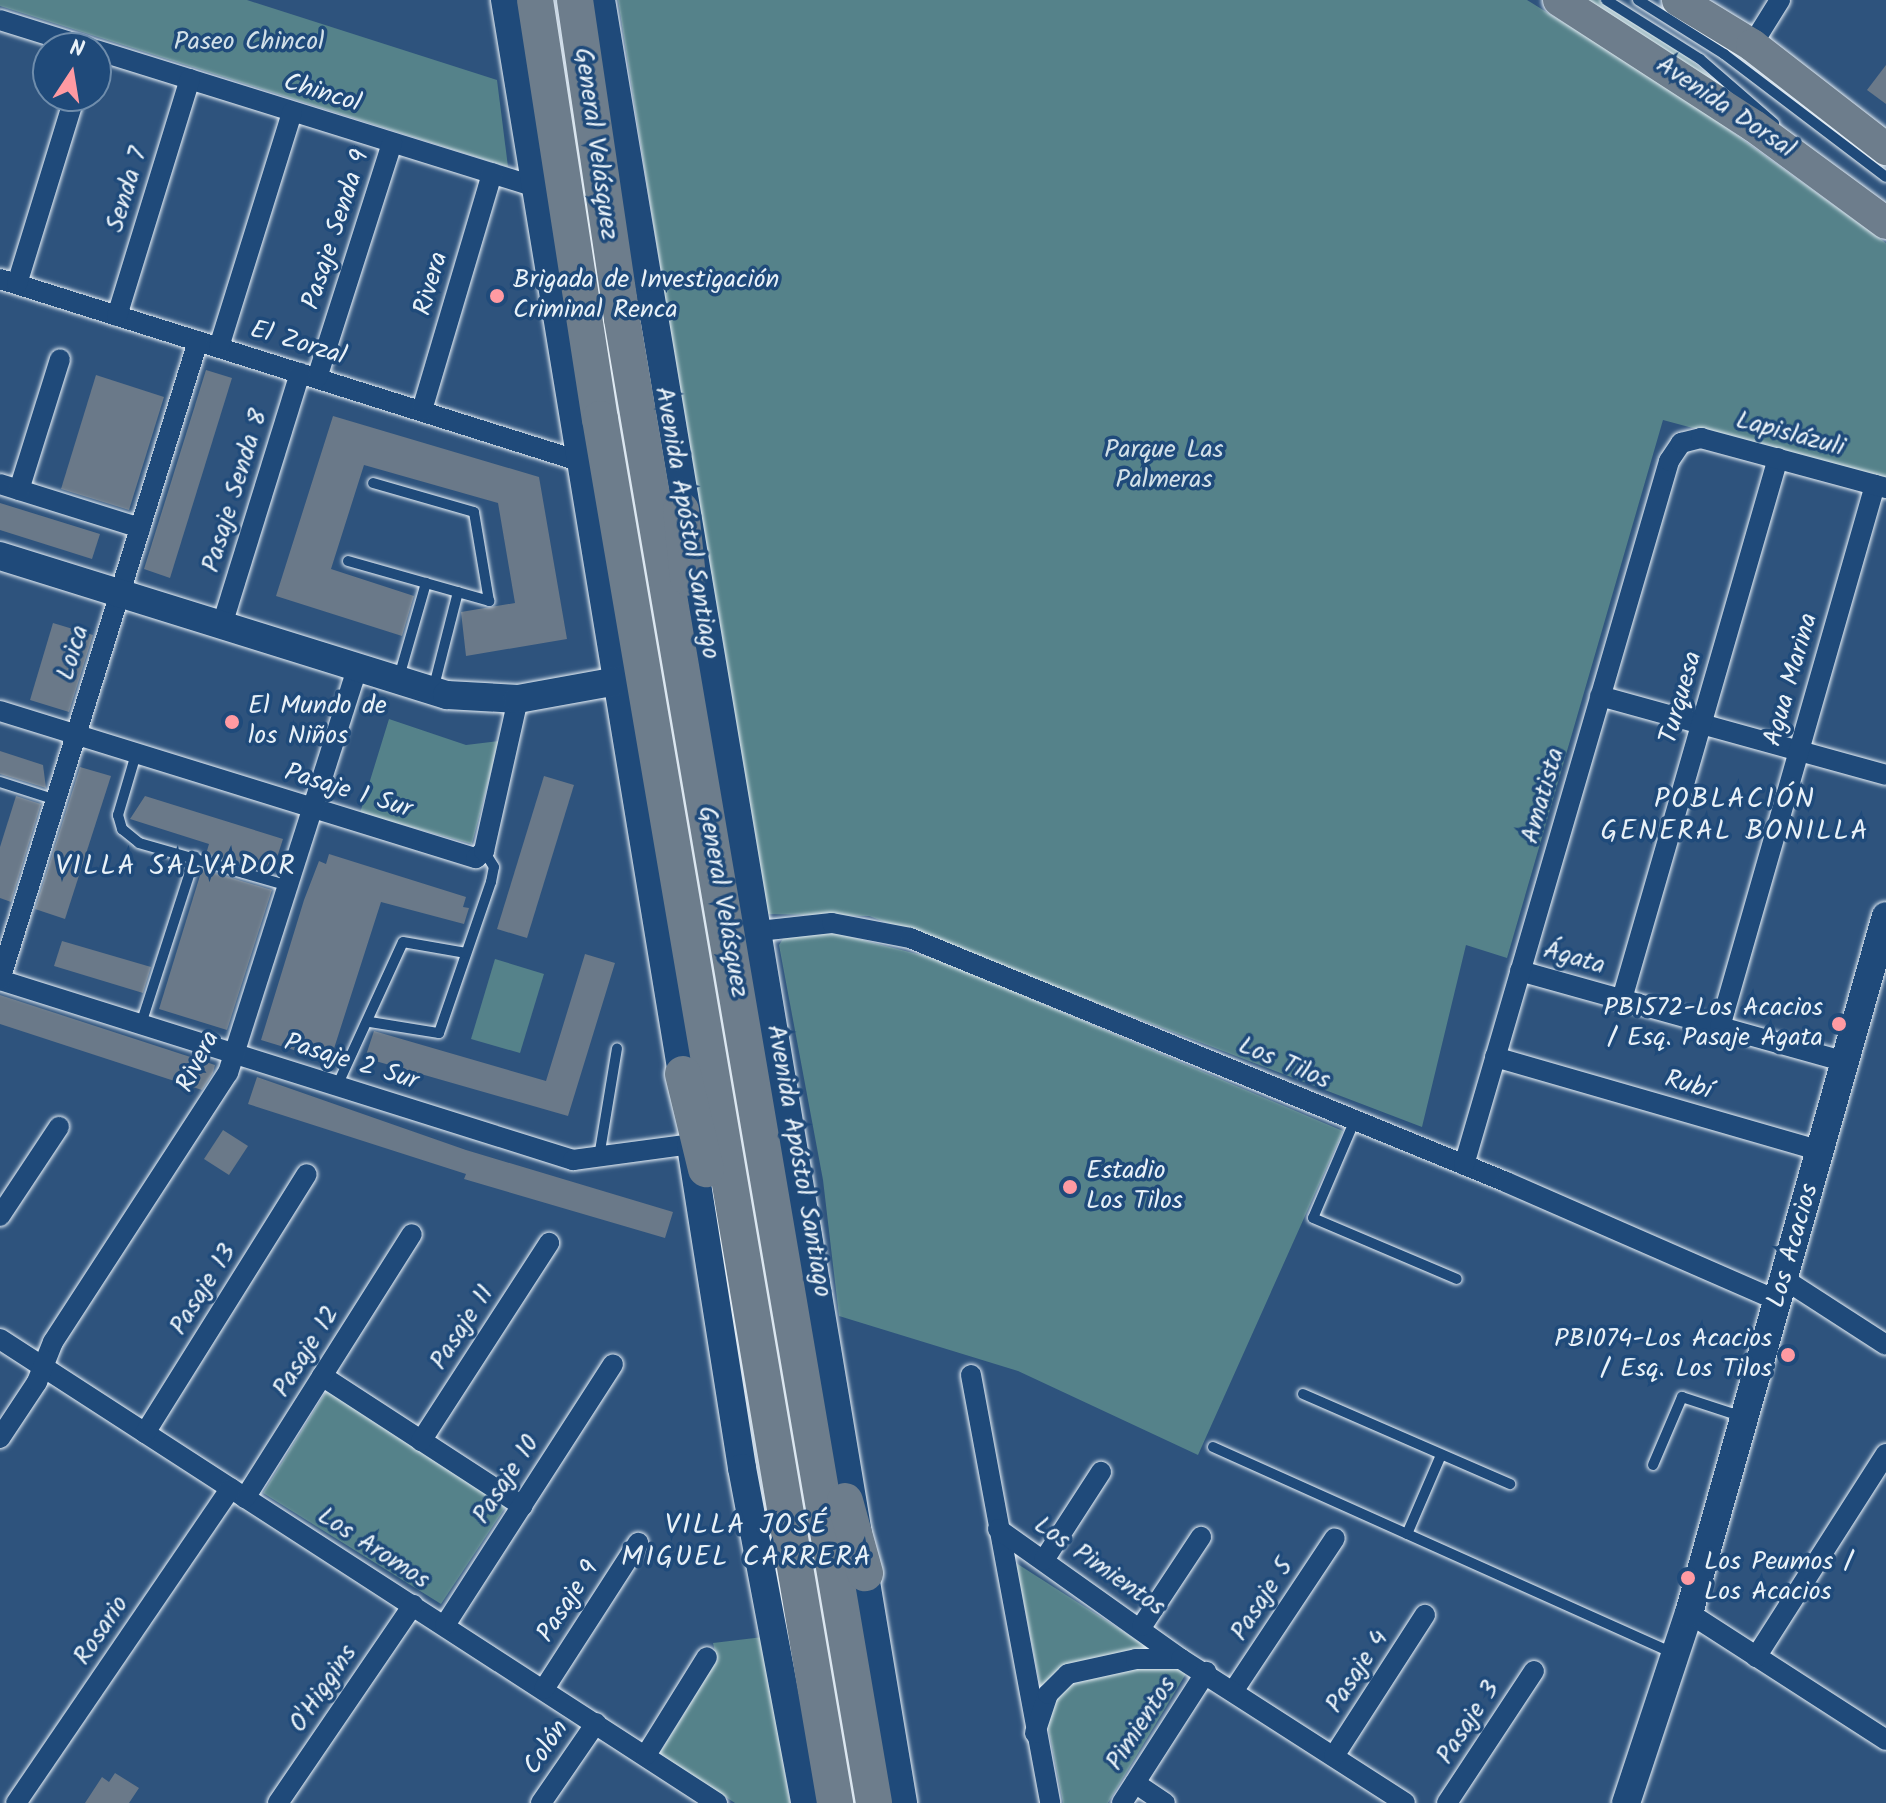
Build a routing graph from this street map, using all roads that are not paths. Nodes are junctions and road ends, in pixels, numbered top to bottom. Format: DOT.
graph roads {
  1 [pos="505,0"];
  2 [pos="535,0"];
  3 [pos="575,0"];
  4 [pos="601,0"];
  5 [pos="1559,0"];
  6 [pos="1606,0"];
  7 [pos="1638,0"];
  8 [pos="1678,0"];
  9 [pos="1780,0"];
  10 [pos="0,20"];
  11 [pos="38,32"];
  12 [pos="1752,45"];
  13 [pos="112,55"];
  14 [pos="190,79"];
  15 [pos="69,112"];
  16 [pos="292,112"];
  17 [pos="392,143"];
  18 [pos="1886,149"];
  19 [pos="492,173"];
  20 [pos="1886,177"];
  21 [pos="533,186"];
  22 [pos="1886,210"];
  23 [pos="1886,223"];
  24 [pos="8,282"];
  25 [pos="117,316"];
  26 [pos="198,341"];
  27 [pos="219,347"];
  28 [pos="60,359"];
  29 [pos="308,375"];
  30 [pos="422,410"];
  31 [pos="1681,443"];
  32 [pos="1778,458"];
  33 [pos="579,461"];
  34 [pos="373,483"];
  35 [pos="10,487"];
  36 [pos="1880,487"];
  37 [pos="681,510"];
  38 [pos="140,528"];
  39 [pos="0,556"];
  40 [pos="348,561"];
  41 [pos="426,583"];
  42 [pos="458,592"];
  43 [pos="120,593"];
  44 [pos="222,625"];
  45 [pos="357,668"];
  46 [pos="398,681"];
  47 [pos="617,681"];
  48 [pos="432,691"];
  49 [pos="1600,696"];
  50 [pos="518,699"];
  51 [pos="0,711"];
  52 [pos="1701,724"];
  53 [pos="76,735"];
  54 [pos="1799,751"];
  55 [pos="136,754"];
  56 [pos="1886,775"];
  57 [pos="0,782"];
  58 [pos="56,800"];
  59 [pos="313,809"];
  60 [pos="712,847"];
  61 [pos="484,851"];
  62 [pos="195,857"];
  63 [pos="289,886"];
  64 [pos="1885,925"];
  65 [pos="759,931"];
  66 [pos="466,953"];
  67 [pos="1520,971"];
  68 [pos="0,980"];
  69 [pos="1622,999"];
  70 [pos="370,1022"];
  71 [pos="141,1024"];
  72 [pos="1720,1027"];
  73 [pos="617,1048"];
  74 [pos="236,1054"];
  75 [pos="1495,1057"];
  76 [pos="1845,1062"];
  77 [pos="683,1074"];
  78 [pos="337,1086"];
  79 [pos="1354,1122"];
  80 [pos="59,1127"];
  81 [pos="691,1144"];
  82 [pos="1820,1151"];
  83 [pos="599,1158"];
  84 [pos="1464,1165"];
  85 [pos="307,1174"];
  86 [pos="0,1216"];
  87 [pos="412,1234"];
  88 [pos="549,1243"];
  89 [pos="1457,1279"];
  90 [pos="1781,1290"];
  91 [pos="796,1334"];
  92 [pos="0,1339"];
  93 [pos="1886,1345"];
  94 [pos="613,1364"];
  95 [pos="43,1367"];
  96 [pos="971,1375"];
  97 [pos="322,1376"];
  98 [pos="1303,1394"];
  99 [pos="769,1409"];
  100 [pos="1745,1418"];
  101 [pos="145,1433"];
  102 [pos="0,1438"];
  103 [pos="421,1441"];
  104 [pos="1213,1447"];
  105 [pos="1886,1454"];
  106 [pos="1441,1455"];
  107 [pos="1653,1465"];
  108 [pos="1101,1472"];
  109 [pos="1510,1484"];
  110 [pos="238,1493"];
  111 [pos="522,1506"];
  112 [pos="998,1529"];
  113 [pos="1407,1534"];
  114 [pos="1201,1537"];
  115 [pos="1335,1538"];
  116 [pos="638,1543"];
  117 [pos="1044,1560"];
  118 [pos="865,1573"];
  119 [pos="413,1605"];
  120 [pos="1689,1613"];
  121 [pos="1425,1615"];
  122 [pos="445,1625"];
  123 [pos="1142,1626"];
  124 [pos="1675,1654"];
  125 [pos="707,1657"];
  126 [pos="1756,1657"];
  127 [pos="1181,1659"];
  128 [pos="1534,1671"];
  129 [pos="1206,1672"];
  130 [pos="544,1689"];
  131 [pos="1234,1690"];
  132 [pos="596,1723"];
  133 [pos="1035,1733"];
  134 [pos="1886,1740"];
  135 [pos="646,1755"];
  136 [pos="1334,1756"];
  137 [pos="1135,1783"];
  138 [pos="16,1803"];
  139 [pos="278,1803"];
  140 [pos="541,1803"];
  141 [pos="717,1803"];
  142 [pos="805,1803"];
  143 [pos="835,1803"];
  144 [pos="874,1803"];
  145 [pos="903,1803"];
  146 [pos="1050,1803"];
  147 [pos="1122,1803"];
  148 [pos="1165,1803"];
  149 [pos="1405,1803"];
  150 [pos="1447,1803"];
  151 [pos="1626,1803"];
  1 -- 21 [label="main road"];
  2 -- 99 [label="highway, General Velásquez"];
  3 -- 60 [label="highway, General Velásquez"];
  4 -- 37 [label="main road, Avenida Apóstol Santiago"];
  5 -- 23 [label="main road, Avenida Dorsal"];
  6 -- 22 [label="lane"];
  7 -- 20 [label="lane"];
  8 -- 12 [label="main road"];
  9 -- 12 [label="street"];
  10 -- 11 [label="street, Chincol"];
  12 -- 18 [label="main road"];
  13 -- 14 [label="street, Chincol"];
  14 -- 16 [label="street, Chincol"];
  14 -- 25 [label="street, Senda 7"];
  15 -- 24 [label="street"];
  16 -- 17 [label="street, Chincol"];
  16 -- 27 [label="street"];
  17 -- 19 [label="street, Chincol"];
  17 -- 29 [label="street, Pasaje Senda 9"];
  19 -- 21 [label="street, Chincol"];
  19 -- 30 [label="street, Rivera"];
  21 -- 33 [label="main road"];
  24 -- 25 [label="street, El Zorzal"];
  25 -- 26 [label="street, El Zorzal"];
  26 -- 27 [label="street, El Zorzal"];
  26 -- 38 [label="street, Loica"];
  27 -- 29 [label="street, El Zorzal"];
  28 -- 35 [label="street"];
  29 -- 30 [label="street, El Zorzal"];
  29 -- 44 [label="street, Pasaje Senda 8"];
  30 -- 33 [label="street, El Zorzal"];
  31 -- 32 [label="street, Lapislázuli"];
  31 -- 49 [label="street, Amatista"];
  32 -- 36 [label="street, Lapislázuli"];
  32 -- 52 [label="street, Turquesa"];
  33 -- 47 [label="main road"];
  34 -- 42 [label="lane"];
  35 -- 38 [label="street"];
  36 -- 54 [label="street, Agua Marina"];
  37 -- 60 [label="highway"];
  37 -- 65 [label="main road, Avenida Apóstol Santiago"];
  38 -- 43 [label="street, Loica"];
  39 -- 43 [label="main road"];
  40 -- 41 [label="lane"];
  41 -- 42 [label="lane"];
  41 -- 46 [label="lane"];
  42 -- 48 [label="lane"];
  43 -- 44 [label="main road"];
  43 -- 53 [label="street, Loica"];
  44 -- 45 [label="main road"];
  45 -- 46 [label="main road"];
  45 -- 59 [label="street, Rivera"];
  46 -- 48 [label="main road"];
  47 -- 50 [label="main road"];
  47 -- 77 [label="main road"];
  48 -- 50 [label="main road"];
  49 -- 52 [label="street"];
  49 -- 67 [label="street, Amatista"];
  50 -- 61 [label="street"];
  51 -- 53 [label="street, Pasaje 1 Sur"];
  52 -- 54 [label="street"];
  52 -- 69 [label="street, Turquesa"];
  53 -- 55 [label="street, Pasaje 1 Sur"];
  53 -- 58 [label="street, Loica"];
  54 -- 56 [label="street"];
  54 -- 72 [label="street, Agua Marina"];
  55 -- 59 [label="street, Pasaje 1 Sur"];
  55 -- 62 [label="lane"];
  57 -- 58 [label="lane"];
  58 -- 68 [label="street, Loica"];
  59 -- 61 [label="street, Pasaje 1 Sur"];
  59 -- 63 [label="street, Rivera"];
  60 -- 91 [label="highway, General Velásquez"];
  61 -- 66 [label="lane"];
  62 -- 63 [label="lane"];
  62 -- 71 [label="lane"];
  63 -- 74 [label="street, Rivera"];
  64 -- 76 [label="main road, Los Acacios"];
  65 -- 79 [label="street, Los Tilos"];
  65 -- 118 [label="main road, Avenida Apóstol Santiago"];
  66 -- 70 [label="lane"];
  66 -- 70 [label="lane"];
  67 -- 69 [label="street, Ágata"];
  67 -- 75 [label="street, Amatista"];
  68 -- 71 [label="street, Pasaje 2 Sur"];
  69 -- 72 [label="street, Ágata"];
  70 -- 78 [label="lane"];
  71 -- 74 [label="street, Pasaje 2 Sur"];
  72 -- 76 [label="street, Ágata"];
  73 -- 83 [label="lane"];
  74 -- 78 [label="street, Pasaje 2 Sur"];
  74 -- 95 [label="street, Rivera"];
  75 -- 82 [label="street, Rubí"];
  75 -- 84 [label="street, Amatista"];
  76 -- 82 [label="main road, Los Acacios"];
  77 -- 81 [label="main road"];
  77 -- 99 [label="highway"];
  78 -- 83 [label="street, Pasaje 2 Sur"];
  79 -- 84 [label="street, Los Tilos"];
  79 -- 89 [label="lane"];
  80 -- 86 [label="street"];
  81 -- 83 [label="street, Pasaje 2 Sur"];
  81 -- 142 [label="main road"];
  82 -- 90 [label="main road, Los Acacios"];
  84 -- 90 [label="street, Los Tilos"];
  85 -- 101 [label="street, Pasaje 13"];
  87 -- 97 [label="street, Pasaje 12"];
  88 -- 103 [label="street, Pasaje 11"];
  90 -- 93 [label="street, Los Tilos"];
  90 -- 100 [label="main road, Los Acacios"];
  91 -- 118 [label="highway"];
  91 -- 144 [label="highway, General Velásquez"];
  92 -- 95 [label="street, Los Aromos"];
  94 -- 111 [label="street, Pasaje 10"];
  95 -- 101 [label="street, Los Aromos"];
  95 -- 102 [label="street, Rivera"];
  96 -- 112 [label="street"];
  97 -- 103 [label="street"];
  97 -- 110 [label="street, Pasaje 12"];
  98 -- 106 [label="lane"];
  99 -- 143 [label="highway, General Velásquez"];
  100 -- 107 [label="lane"];
  100 -- 120 [label="main road, Los Acacios"];
  101 -- 110 [label="street, Los Aromos"];
  103 -- 111 [label="street"];
  104 -- 113 [label="lane"];
  105 -- 126 [label="street"];
  106 -- 109 [label="lane"];
  106 -- 113 [label="lane"];
  108 -- 117 [label="street"];
  110 -- 119 [label="street, Los Aromos"];
  110 -- 138 [label="street, Rosario"];
  111 -- 122 [label="street, Pasaje 10"];
  112 -- 117 [label="street, Los Pimientos"];
  112 -- 133 [label="street, Los Pimientos"];
  113 -- 124 [label="lane"];
  114 -- 123 [label="street"];
  115 -- 131 [label="street, Pasaje 5"];
  116 -- 130 [label="street, Pasaje 9"];
  117 -- 123 [label="street, Los Pimientos"];
  118 -- 145 [label="main road, Avenida Apóstol Santiago"];
  119 -- 122 [label="street, Los Aromos"];
  119 -- 139 [label="street, O'Higgins"];
  120 -- 124 [label="main road, Los Acacios"];
  120 -- 126 [label="street"];
  121 -- 136 [label="street, Pasaje 4"];
  122 -- 130 [label="street, Los Aromos"];
  123 -- 127 [label="street, Los Pimientos"];
  124 -- 151 [label="main road, Los Acacios"];
  125 -- 135 [label="street"];
  126 -- 134 [label="street"];
  127 -- 129 [label="street, Los Pimientos"];
  127 -- 133 [label="street, Los Pimientos"];
  128 -- 150 [label="street, Pasaje 3"];
  129 -- 131 [label="street, Los Pimientos"];
  129 -- 137 [label="street, Pimientos"];
  130 -- 132 [label="street, Los Aromos"];
  131 -- 136 [label="street, Los Pimientos"];
  132 -- 135 [label="street, Los Aromos"];
  132 -- 140 [label="street, Colón"];
  133 -- 146 [label="street, Los Pimientos"];
  135 -- 141 [label="street, Los Aromos"];
  136 -- 149 [label="street, Los Pimientos"];
  137 -- 147 [label="street, Pimientos"];
  137 -- 148 [label="street"];
}
